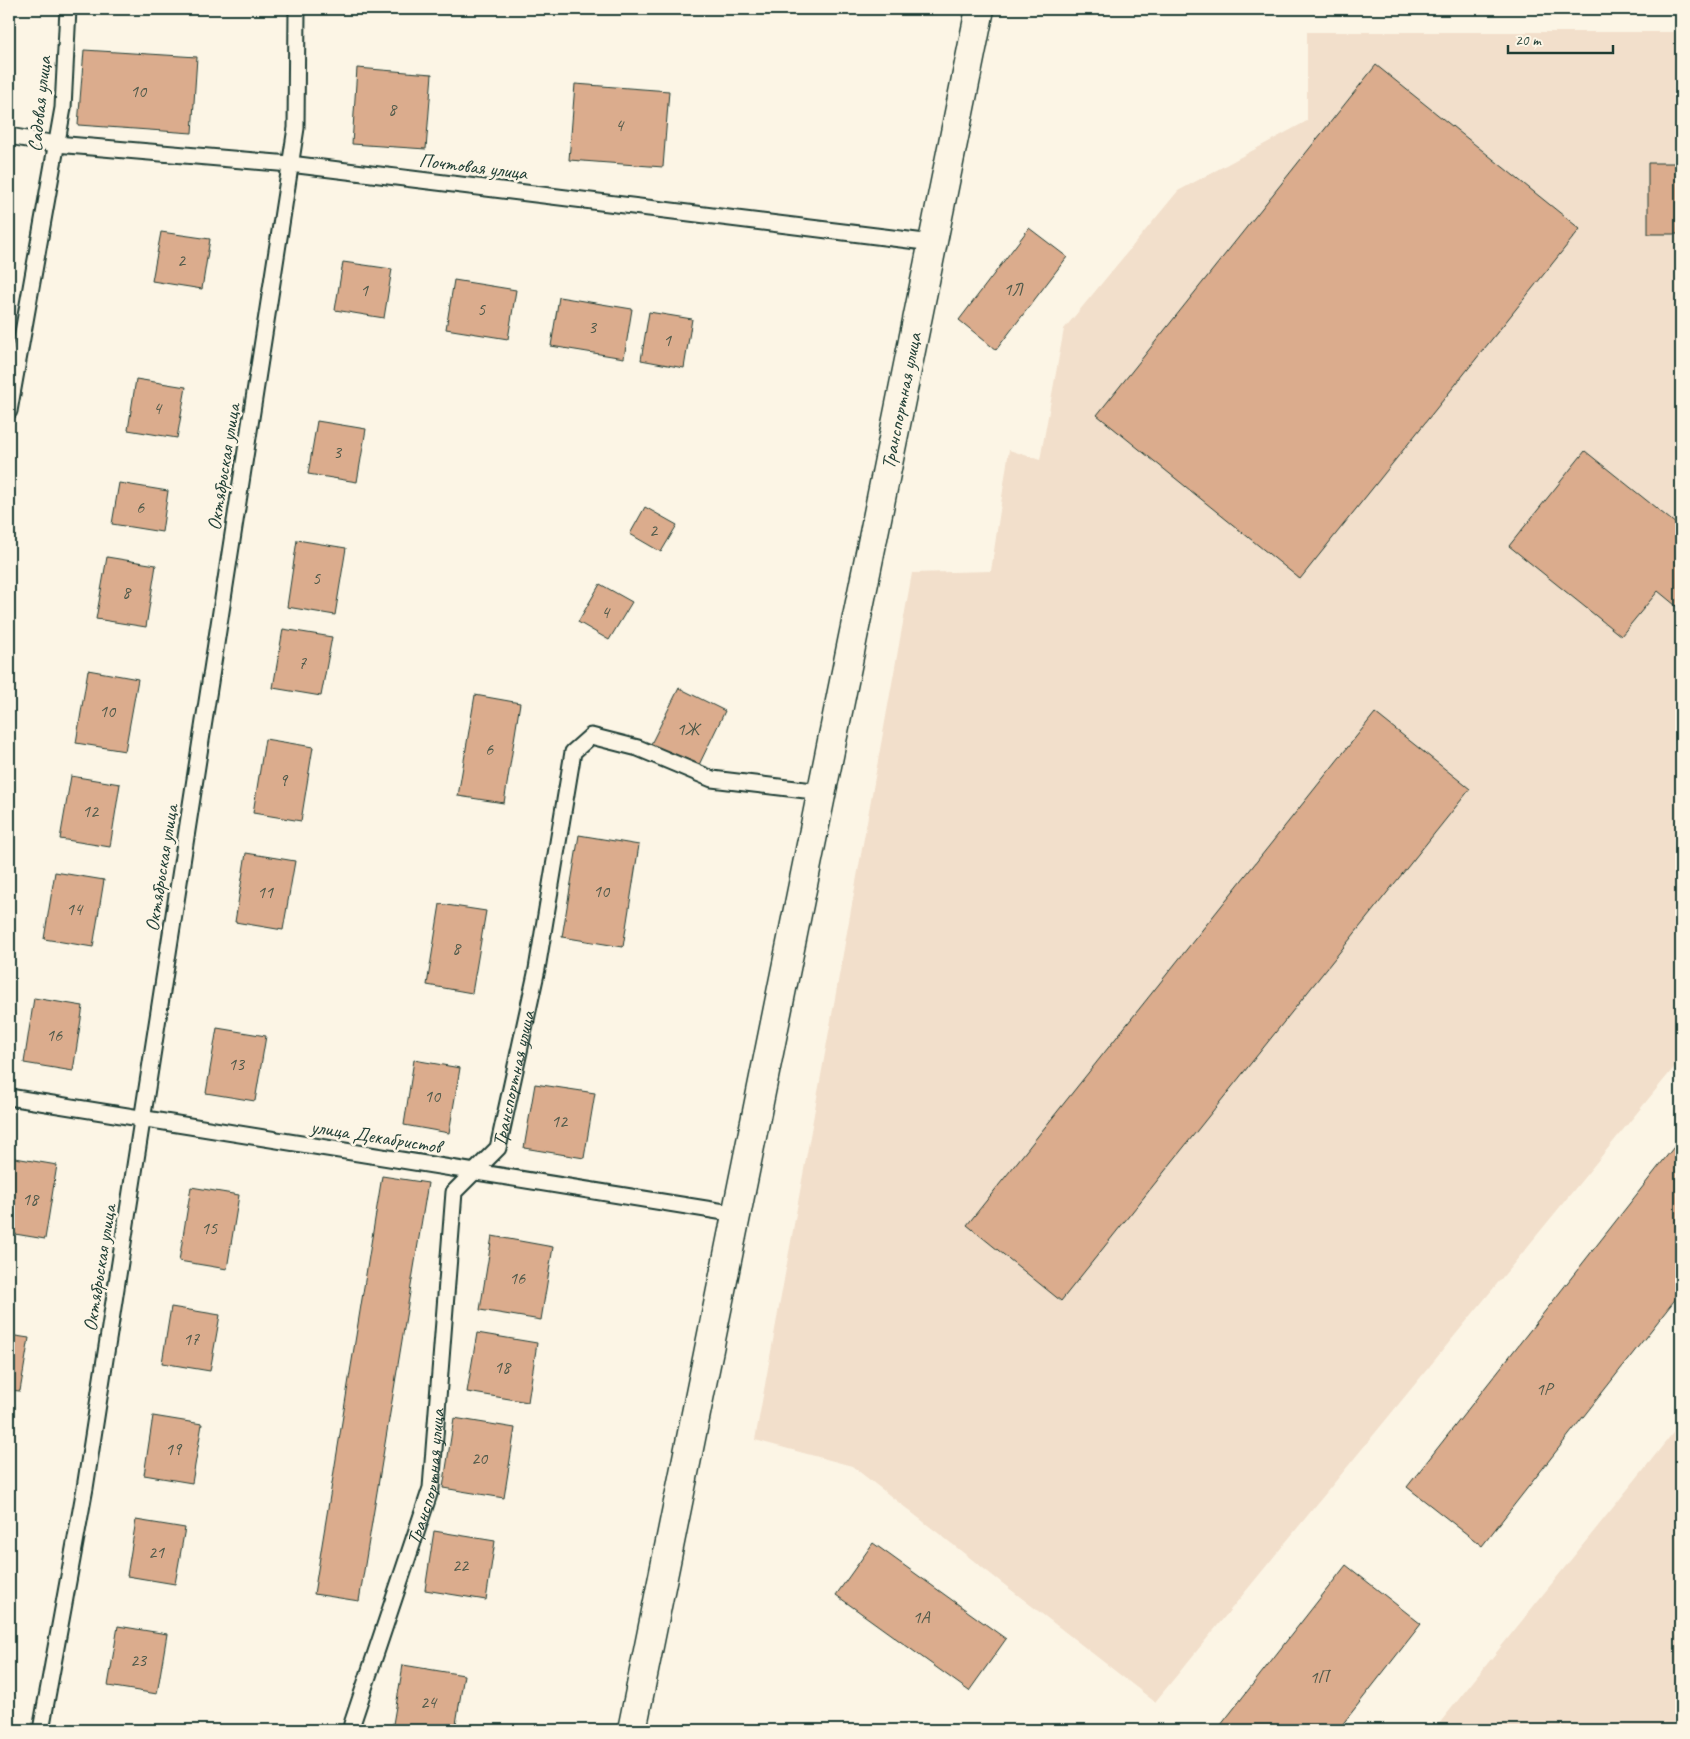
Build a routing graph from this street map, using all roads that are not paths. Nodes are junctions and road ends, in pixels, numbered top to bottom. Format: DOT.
graph roads {
  1 [pos="68,9"];
  2 [pos="297,9"];
  3 [pos="980,9"];
  4 [pos="9,136"];
  5 [pos="56,144"];
  6 [pos="290,164"];
  7 [pos="933,243"];
  8 [pos="9,410"];
  9 [pos="822,792"];
  10 [pos="9,1097"];
  11 [pos="142,1120"];
  12 [pos="474,1172"];
  13 [pos="737,1214"];
  14 [pos="41,1730"];
  15 [pos="351,1730"];
  16 [pos="632,1730"];
  1 -- 5 [label="lane, Садовая улица"];
  2 -- 6 [label="lane, Октябрьская улица"];
  3 -- 7 [label="street, Транспортная улица"];
  4 -- 5 [label="lane, Почтовая улица"];
  5 -- 6 [label="lane, Почтовая улица"];
  5 -- 8 [label="lane, Садовая улица"];
  6 -- 7 [label="lane, Почтовая улица"];
  6 -- 11 [label="lane, Октябрьская улица"];
  7 -- 9 [label="street, Транспортная улица"];
  9 -- 12 [label="lane, Транспортная улица"];
  9 -- 13 [label="street, Транспортная улица"];
  10 -- 11 [label="lane, улица Декабристов"];
  11 -- 12 [label="lane, улица Декабристов"];
  11 -- 14 [label="lane, Октябрьская улица"];
  12 -- 13 [label="lane, улица Декабристов"];
  12 -- 15 [label="lane, Транспортная улица"];
  13 -- 16 [label="street, Транспортная улица"];
}
